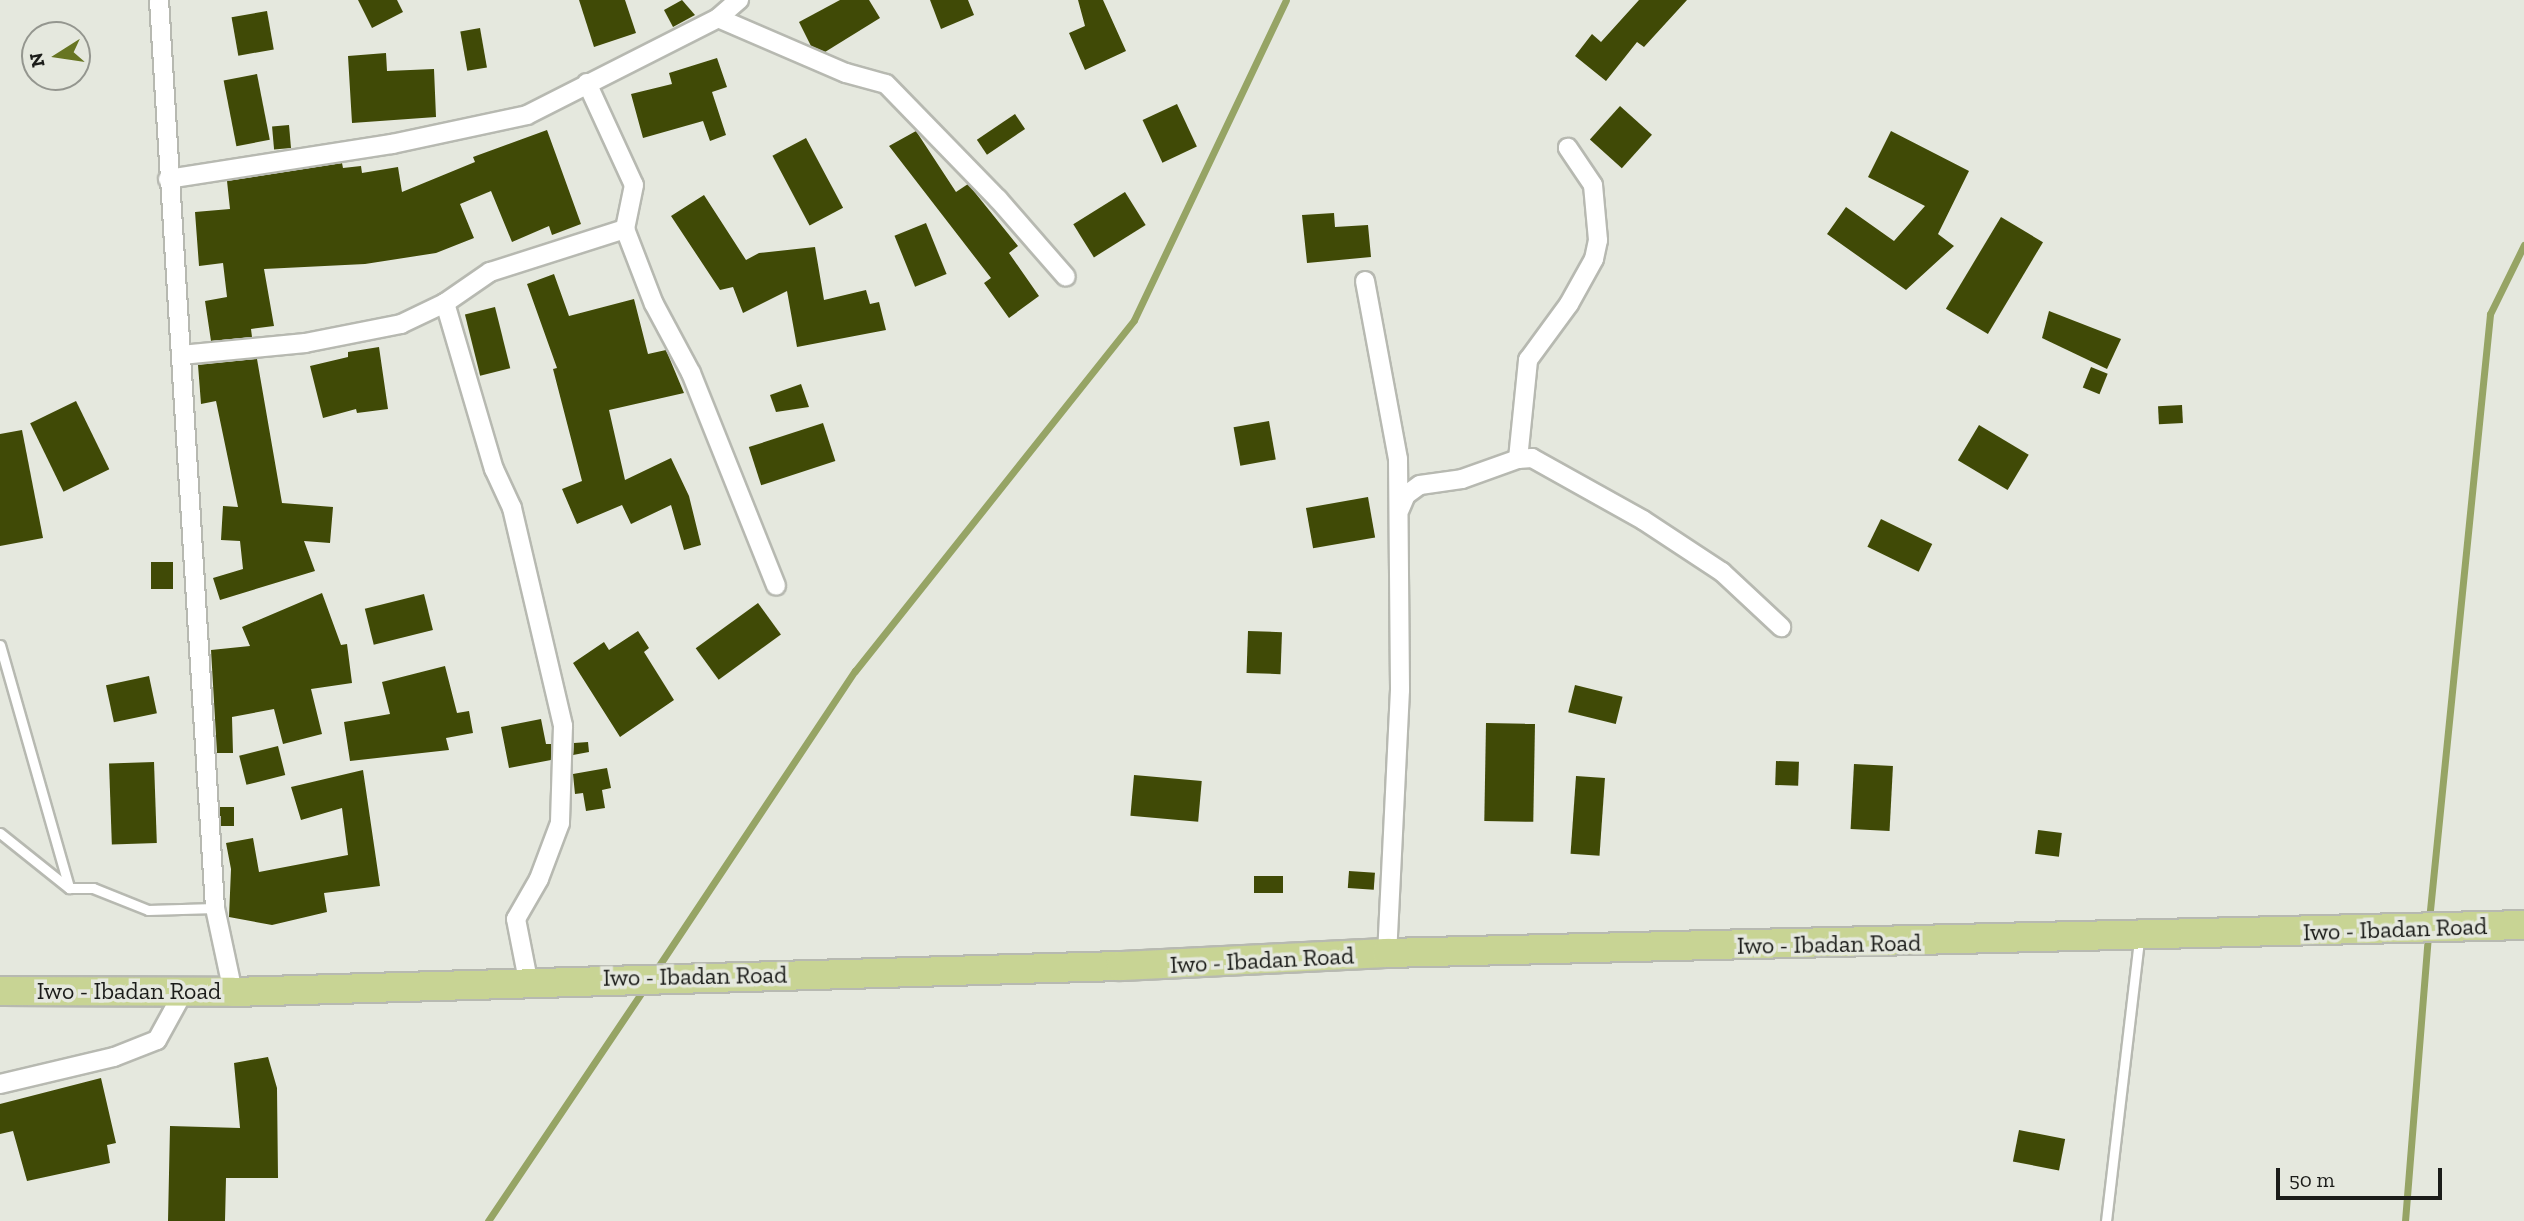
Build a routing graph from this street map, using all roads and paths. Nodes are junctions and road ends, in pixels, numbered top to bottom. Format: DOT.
graph roads {
  1 [pos="159,0"];
  2 [pos="739,0"];
  3 [pos="718,18"];
  4 [pos="587,83"];
  5 [pos="1568,148"];
  6 [pos="168,178"];
  7 [pos="625,229"];
  8 [pos="1066,277"];
  9 [pos="1364,281"];
  10 [pos="445,303"];
  11 [pos="181,355"];
  12 [pos="1518,459"];
  13 [pos="1400,509"];
  14 [pos="776,586"];
  15 [pos="1781,627"];
  16 [pos="0,645"];
  17 [pos="0,833"];
  18 [pos="69,888"];
  19 [pos="215,908"];
  20 [pos="2511,926"];
  21 [pos="2139,937"];
  22 [pos="1387,953"];
  23 [pos="528,980"];
  24 [pos="185,989"];
  25 [pos="0,991"];
  26 [pos="233,992"];
  27 [pos="0,1084"];
  28 [pos="2106,1221"];
  1 -- 6 [label="street"];
  2 -- 3 [label="street"];
  3 -- 4 [label="street"];
  3 -- 8 [label="street"];
  4 -- 6 [label="street"];
  4 -- 7 [label="street"];
  5 -- 12 [label="street"];
  6 -- 11 [label="street"];
  7 -- 10 [label="street"];
  7 -- 14 [label="street"];
  9 -- 13 [label="street"];
  10 -- 11 [label="street"];
  10 -- 23 [label="street"];
  11 -- 19 [label="street"];
  12 -- 13 [label="street"];
  12 -- 15 [label="street"];
  13 -- 22 [label="street"];
  16 -- 18 [label="lane"];
  17 -- 18 [label="lane"];
  18 -- 19 [label="lane"];
  19 -- 26 [label="street"];
  20 -- 21 [label="main road, Iwo - Ibadan Road"];
  21 -- 22 [label="main road, Iwo - Ibadan Road"];
  21 -- 28 [label="lane"];
  22 -- 23 [label="main road, Iwo - Ibadan Road"];
  23 -- 26 [label="main road, Iwo - Ibadan Road"];
  24 -- 25 [label="main road, Iwo - Ibadan Road"];
  24 -- 26 [label="main road, Iwo - Ibadan Road"];
  24 -- 27 [label="street"];
}
